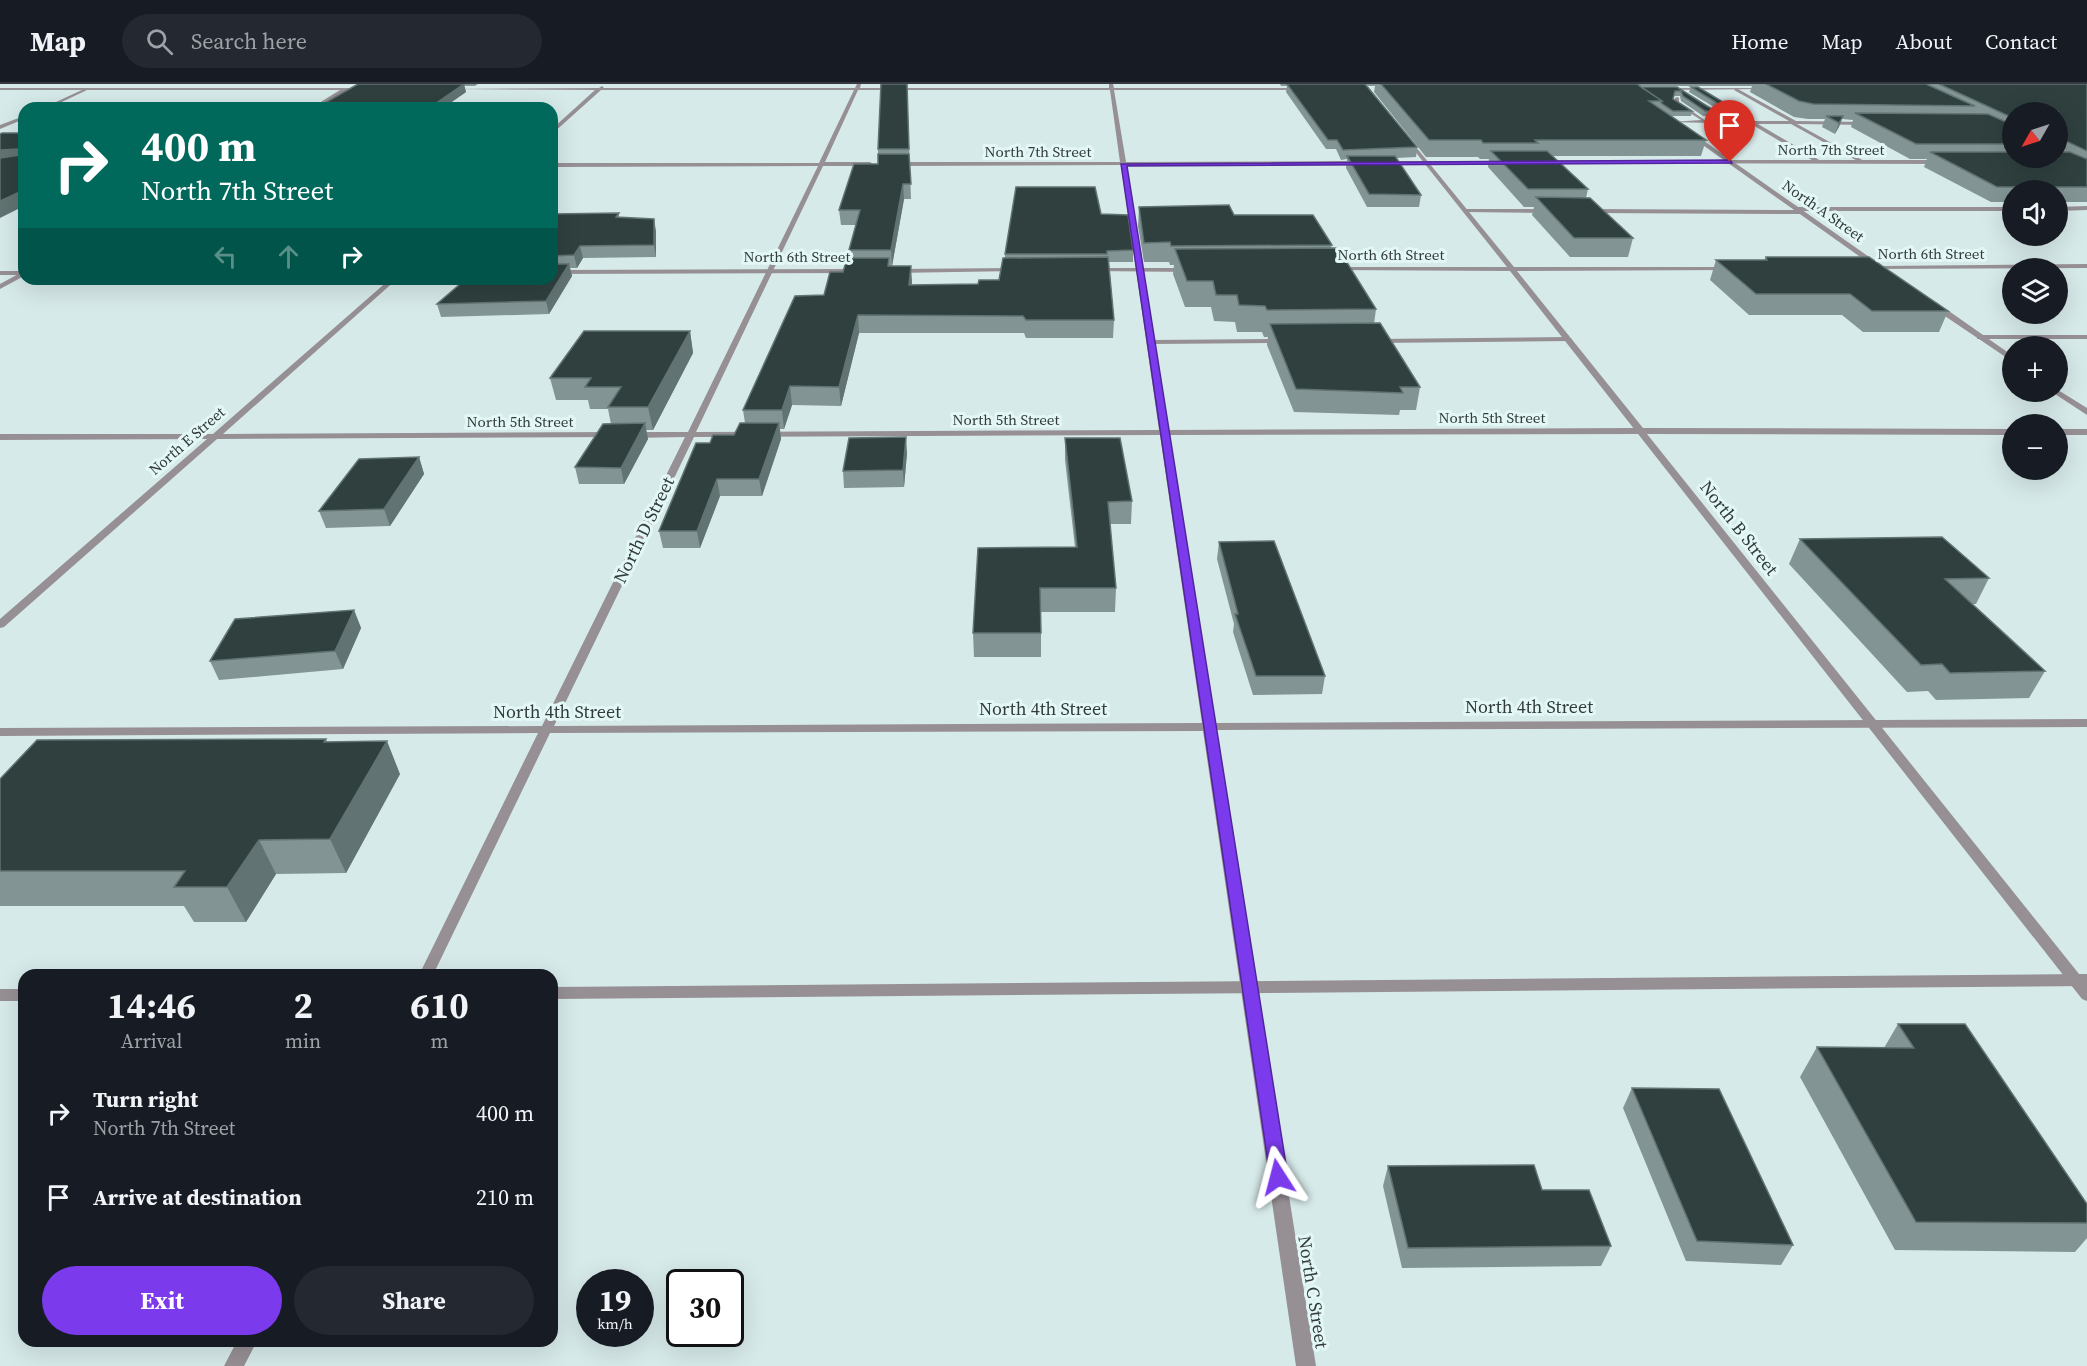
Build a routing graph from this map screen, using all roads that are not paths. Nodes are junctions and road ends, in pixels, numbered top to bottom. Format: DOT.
graph roads {
  1 [pos="101,84"];
  2 [pos="355,84"];
  3 [pos="606,84"];
  4 [pos="858,86"];
  5 [pos="1112,86"];
  6 [pos="0,88"];
  7 [pos="90,88"];
  8 [pos="347,88"];
  9 [pos="370,88"];
  10 [pos="439,89"];
  11 [pos="600,89"];
  12 [pos="1309,89"];
  13 [pos="1654,89"];
  14 [pos="1664,89"];
  15 [pos="1678,89"];
  16 [pos="1699,89"];
  17 [pos="1736,89"];
  18 [pos="1770,89"];
  19 [pos="1690,97"];
  20 [pos="1677,98"];
  21 [pos="1714,99"];
  22 [pos="58,102"];
  23 [pos="323,102"];
  24 [pos="1664,116"];
  25 [pos="1743,117"];
  26 [pos="18,120"];
  27 [pos="1674,122"];
  28 [pos="1700,122"];
  29 [pos="1710,122"];
  30 [pos="1719,123"];
  31 [pos="1730,123"];
  32 [pos="1753,123"];
  33 [pos="1794,123"];
  34 [pos="1875,123"];
  35 [pos="0,127"];
  36 [pos="558,127"];
  37 [pos="1398,128"];
  38 [pos="1532,162"];
  39 [pos="1730,162"];
  40 [pos="1819,162"];
  41 [pos="1863,162"];
  42 [pos="1953,162"];
  43 [pos="1368,163"];
  44 [pos="1380,163"];
  45 [pos="1426,163"];
  46 [pos="1508,163"];
  47 [pos="820,164"];
  48 [pos="878,164"];
  49 [pos="890,164"];
  50 [pos="1124,164"];
  51 [pos="558,165"];
  52 [pos="2068,208"];
  53 [pos="2087,208"];
  54 [pos="2002,209"];
  55 [pos="1466,211"];
  56 [pos="1562,211"];
  57 [pos="1586,211"];
  58 [pos="1799,211"];
  59 [pos="1512,267"];
  60 [pos="2087,267"];
  61 [pos="1739,268"];
  62 [pos="1858,268"];
  63 [pos="1882,268"];
  64 [pos="1321,269"];
  65 [pos="1022,270"];
  66 [pos="1082,270"];
  67 [pos="1141,270"];
  68 [pos="1201,270"];
  69 [pos="771,271"];
  70 [pos="866,271"];
  71 [pos="890,271"];
  72 [pos="558,272"];
  73 [pos="0,273"];
  74 [pos="18,273"];
  75 [pos="1890,274"];
  76 [pos="18,276"];
  77 [pos="387,285"];
  78 [pos="0,287"];
  79 [pos="1926,299"];
  80 [pos="1980,337"];
  81 [pos="2087,337"];
  82 [pos="1568,339"];
  83 [pos="1294,341"];
  84 [pos="1366,341"];
  85 [pos="1152,342"];
  86 [pos="2002,352"];
  87 [pos="2068,399"];
  88 [pos="2087,412"];
  89 [pos="1639,431"];
  90 [pos="2002,432"];
  91 [pos="2068,432"];
  92 [pos="2087,432"];
  93 [pos="1164,433"];
  94 [pos="691,435"];
  95 [pos="0,436"];
  96 [pos="213,436"];
  97 [pos="0,625"];
  98 [pos="2087,723"];
  99 [pos="1871,724"];
  100 [pos="1210,727"];
  101 [pos="546,730"];
  102 [pos="0,732"];
  103 [pos="429,969"];
  104 [pos="2081,980"];
  105 [pos="1250,988"];
  106 [pos="558,993"];
  107 [pos="0,995"];
  108 [pos="18,995"];
  109 [pos="2087,995"];
  110 [pos="244,1347"];
  111 [pos="234,1366"];
  112 [pos="1306,1366"];
  1 -- 7 [label="street"];
  2 -- 8 [label="street"];
  3 -- 11 [label="street"];
  4 -- 5 [label="street"];
  4 -- 11 [label="street"];
  4 -- 47 [label="street, North D Street"];
  5 -- 12 [label="street"];
  5 -- 50 [label="street, North C Street"];
  6 -- 7 [label="street"];
  7 -- 8 [label="street"];
  7 -- 22 [label="street"];
  8 -- 9 [label="street"];
  8 -- 23 [label="street"];
  10 -- 11 [label="street"];
  11 -- 36 [label="street"];
  13 -- 14 [label="street"];
  14 -- 15 [label="street"];
  14 -- 20 [label="street"];
  15 -- 16 [label="street"];
  15 -- 19 [label="street"];
  16 -- 17 [label="street"];
  16 -- 21 [label="street"];
  17 -- 18 [label="street"];
  17 -- 33 [label="street"];
  20 -- 28 [label="street"];
  20 -- 29 [label="street"];
  24 -- 27 [label="street, North A Street"];
  25 -- 32 [label="street"];
  26 -- 35 [label="street"];
  27 -- 28 [label="street"];
  27 -- 39 [label="street, North A Street"];
  28 -- 29 [label="street"];
  29 -- 30 [label="street"];
  30 -- 31 [label="street"];
  30 -- 31 [label="street"];
  31 -- 32 [label="street"];
  32 -- 33 [label="street"];
  32 -- 40 [label="street"];
  33 -- 34 [label="street"];
  33 -- 41 [label="street"];
  37 -- 45 [label="street, North B Street"];
  38 -- 39 [label="street, North 7th Street"];
  39 -- 40 [label="street, North 7th Street"];
  39 -- 58 [label="street, North A Street"];
  40 -- 41 [label="street, North 7th Street"];
  41 -- 42 [label="street, North 7th Street"];
  43 -- 50 [label="street, North 7th Street"];
  44 -- 45 [label="street"];
  45 -- 46 [label="street"];
  45 -- 55 [label="street, North B Street"];
  47 -- 48 [label="street"];
  47 -- 51 [label="street"];
  47 -- 69 [label="street, North D Street"];
  49 -- 50 [label="street, North 7th Street"];
  50 -- 67 [label="street, North C Street"];
  52 -- 53 [label="street"];
  54 -- 58 [label="street"];
  55 -- 56 [label="street"];
  55 -- 59 [label="street, North B Street"];
  57 -- 58 [label="street"];
  58 -- 63 [label="street, North A Street"];
  59 -- 61 [label="street, North 6th Street"];
  59 -- 64 [label="street, North 6th Street"];
  59 -- 82 [label="street, North B Street"];
  60 -- 63 [label="street, North 6th Street"];
  62 -- 63 [label="street, North 6th Street"];
  63 -- 75 [label="street, North A Street"];
  65 -- 71 [label="street"];
  66 -- 67 [label="street"];
  67 -- 68 [label="street"];
  67 -- 85 [label="street, North C Street"];
  69 -- 70 [label="street, North 6th Street"];
  69 -- 72 [label="street, North 6th Street"];
  69 -- 94 [label="street, North D Street"];
  73 -- 74 [label="street"];
  76 -- 78 [label="street"];
  77 -- 96 [label="street, North E Street"];
  79 -- 80 [label="street"];
  80 -- 81 [label="street"];
  80 -- 86 [label="street"];
  82 -- 84 [label="street"];
  82 -- 89 [label="street, North B Street"];
  83 -- 85 [label="street"];
  85 -- 93 [label="street, North C Street"];
  87 -- 88 [label="street"];
  89 -- 90 [label="street, North 5th Street"];
  89 -- 93 [label="street, North 5th Street"];
  89 -- 99 [label="street, North B Street"];
  91 -- 92 [label="street"];
  93 -- 94 [label="street, North 5th Street"];
  93 -- 100 [label="street, North C Street"];
  94 -- 96 [label="street, North 5th Street"];
  94 -- 101 [label="street, North D Street"];
  95 -- 96 [label="street, North 5th Street"];
  96 -- 97 [label="street, North E Street"];
  98 -- 99 [label="street, North 4th Street"];
  99 -- 100 [label="street, North 4th Street"];
  99 -- 104 [label="street, North B Street"];
  100 -- 101 [label="street, North 4th Street"];
  100 -- 105 [label="street, North C Street"];
  101 -- 102 [label="street, North 4th Street"];
  101 -- 103 [label="street, North D Street"];
  104 -- 105 [label="street"];
  104 -- 109 [label="street, North B Street"];
  105 -- 106 [label="street"];
  105 -- 112 [label="street, North C Street"];
  107 -- 108 [label="street"];
  110 -- 111 [label="street"];
}
